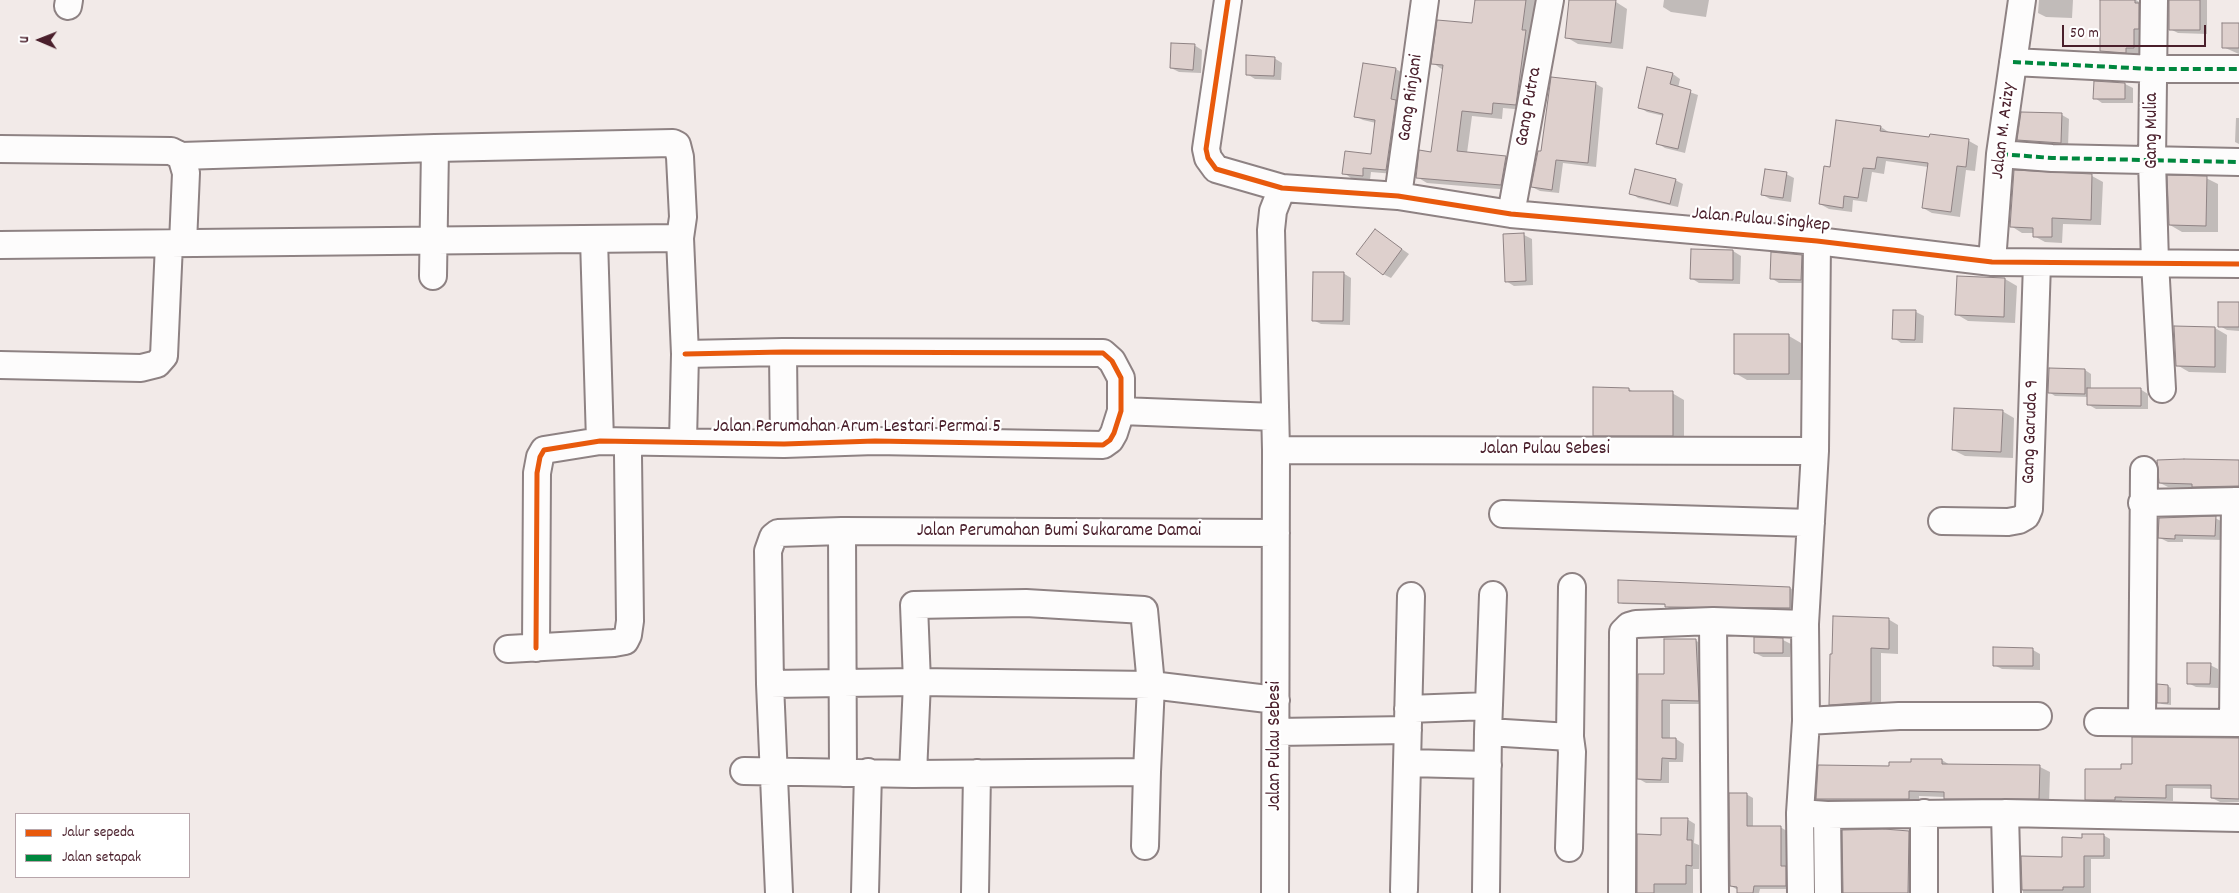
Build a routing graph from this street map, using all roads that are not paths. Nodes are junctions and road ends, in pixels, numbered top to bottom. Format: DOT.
graph roads {
  1 [pos="1228,0"];
  2 [pos="1425,0"];
  3 [pos="1550,0"];
  4 [pos="2022,0"];
  5 [pos="2154,0"];
  6 [pos="2013,62"];
  7 [pos="2153,69"];
  8 [pos="2239,69"];
  9 [pos="435,148"];
  10 [pos="0,149"];
  11 [pos="2000,154"];
  12 [pos="182,156"];
  13 [pos="2152,161"];
  14 [pos="2239,162"];
  15 [pos="1282,188"];
  16 [pos="1398,196"];
  17 [pos="1511,214"];
  18 [pos="680,238"];
  19 [pos="594,239"];
  20 [pos="435,240"];
  21 [pos="1817,241"];
  22 [pos="176,243"];
  23 [pos="0,245"];
  24 [pos="1992,262"];
  25 [pos="2155,262"];
  26 [pos="2037,263"];
  27 [pos="2239,264"];
  28 [pos="434,276"];
  29 [pos="783,352"];
  30 [pos="685,354"];
  31 [pos="0,365"];
  32 [pos="2162,389"];
  33 [pos="1121,411"];
  34 [pos="1275,417"];
  35 [pos="600,441"];
  36 [pos="684,441"];
  37 [pos="630,442"];
  38 [pos="784,444"];
  39 [pos="1276,450"];
  40 [pos="1815,451"];
  41 [pos="2144,470"];
  42 [pos="2237,501"];
  43 [pos="2142,503"];
  44 [pos="1503,514"];
  45 [pos="1942,521"];
  46 [pos="1811,523"];
  47 [pos="842,531"];
  48 [pos="1276,533"];
  49 [pos="1572,587"];
  50 [pos="1493,595"];
  51 [pos="1411,596"];
  52 [pos="1712,621"];
  53 [pos="1805,624"];
  54 [pos="536,648"];
  55 [pos="508,649"];
  56 [pos="916,682"];
  57 [pos="842,683"];
  58 [pos="770,684"];
  59 [pos="1151,685"];
  60 [pos="1276,700"];
  61 [pos="1489,706"];
  62 [pos="2038,716"];
  63 [pos="1408,720"];
  64 [pos="1806,721"];
  65 [pos="2142,721"];
  66 [pos="2098,722"];
  67 [pos="2236,723"];
  68 [pos="1276,732"];
  69 [pos="1488,732"];
  70 [pos="1570,737"];
  71 [pos="1408,763"];
  72 [pos="1488,764"];
  73 [pos="775,770"];
  74 [pos="744,771"];
  75 [pos="1147,772"];
  76 [pos="855,773"];
  77 [pos="977,773"];
  78 [pos="913,774"];
  79 [pos="1800,813"];
  80 [pos="1924,813"];
  81 [pos="2005,813"];
  82 [pos="1827,815"];
  83 [pos="2239,818"];
  84 [pos="1145,846"];
  85 [pos="1569,848"];
  86 [pos="1404,890"];
  87 [pos="1486,891"];
  88 [pos="779,893"];
  89 [pos="865,893"];
  90 [pos="975,893"];
  91 [pos="1275,893"];
  92 [pos="1622,893"];
  93 [pos="1715,893"];
  94 [pos="1801,893"];
  95 [pos="1828,893"];
  96 [pos="1924,893"];
  97 [pos="2007,893"];
  1 -- 15 [label="street, Jalan Pulau Singkep"];
  2 -- 16 [label="street, Gang Rinjani"];
  3 -- 17 [label="street, Gang Putra"];
  4 -- 6 [label="street, Jalan M. Azizy"];
  5 -- 7 [label="street, Gang Mulia"];
  6 -- 7 [label="street"];
  6 -- 11 [label="street, Jalan M. Azizy"];
  7 -- 8 [label="street"];
  7 -- 13 [label="street, Gang Mulia"];
  9 -- 12 [label="street"];
  9 -- 18 [label="street"];
  9 -- 20 [label="street"];
  10 -- 12 [label="street"];
  11 -- 13 [label="street"];
  11 -- 24 [label="street, Jalan M. Azizy"];
  12 -- 22 [label="street"];
  13 -- 14 [label="street"];
  13 -- 25 [label="street, Gang Mulia"];
  15 -- 16 [label="street, Jalan Pulau Singkep"];
  15 -- 34 [label="street, Jalan Pulau Sebesi"];
  16 -- 17 [label="street, Jalan Pulau Singkep"];
  17 -- 21 [label="street, Jalan Pulau Singkep"];
  18 -- 19 [label="street"];
  18 -- 30 [label="street"];
  19 -- 20 [label="street"];
  19 -- 35 [label="street"];
  20 -- 22 [label="street"];
  20 -- 28 [label="street"];
  21 -- 24 [label="street, Jalan Pulau Singkep"];
  21 -- 40 [label="street"];
  22 -- 23 [label="street"];
  22 -- 31 [label="street"];
  24 -- 26 [label="street, Jalan Pulau Singkep"];
  25 -- 26 [label="street, Jalan Pulau Singkep"];
  25 -- 27 [label="street, Jalan Pulau Singkep"];
  25 -- 32 [label="street, Gang Mulia"];
  26 -- 45 [label="street, Gang Garuda 9"];
  29 -- 30 [label="street"];
  29 -- 33 [label="street, Jalan Perumahan Arum Lestari Permai 5"];
  29 -- 38 [label="street, Jalan Perumahan Arum Lestari Permai 5"];
  30 -- 36 [label="street"];
  33 -- 34 [label="street"];
  33 -- 38 [label="street, Jalan Perumahan Arum Lestari Permai 5"];
  34 -- 39 [label="street, Jalan Pulau Sebesi"];
  35 -- 37 [label="street, Jalan Perumahan Arum Lestari Permai 5"];
  35 -- 54 [label="street, Jalan Perumahan Arum Lestari Permai 5"];
  36 -- 37 [label="street, Jalan Perumahan Arum Lestari Permai 5"];
  36 -- 38 [label="street, Jalan Perumahan Arum Lestari Permai 5"];
  37 -- 54 [label="street"];
  39 -- 40 [label="street, Jalan Pulau Sebesi"];
  39 -- 48 [label="street, Jalan Pulau Sebesi"];
  40 -- 46 [label="street"];
  41 -- 43 [label="street"];
  42 -- 43 [label="street"];
  42 -- 67 [label="street"];
  43 -- 65 [label="street"];
  44 -- 46 [label="street"];
  46 -- 53 [label="street"];
  47 -- 48 [label="street, Jalan Perumahan Bumi Sukarame Damai"];
  47 -- 57 [label="street"];
  47 -- 58 [label="street, Jalan Perumahan Bumi Sukarame Damai"];
  48 -- 60 [label="street, Jalan Pulau Sebesi"];
  49 -- 70 [label="street"];
  50 -- 61 [label="street"];
  51 -- 63 [label="street"];
  52 -- 53 [label="street"];
  52 -- 92 [label="street"];
  52 -- 93 [label="street"];
  53 -- 64 [label="street"];
  54 -- 55 [label="street"];
  56 -- 57 [label="street"];
  56 -- 59 [label="street"];
  56 -- 59 [label="street"];
  56 -- 78 [label="street"];
  57 -- 58 [label="street"];
  57 -- 76 [label="street"];
  58 -- 73 [label="street, Jalan Perumahan Bumi Sukarame Damai"];
  59 -- 60 [label="street"];
  59 -- 75 [label="street"];
  60 -- 68 [label="street, Jalan Pulau Sebesi"];
  61 -- 63 [label="street"];
  61 -- 69 [label="street"];
  62 -- 64 [label="street"];
  63 -- 68 [label="street"];
  63 -- 71 [label="street"];
  64 -- 79 [label="street"];
  65 -- 66 [label="street"];
  65 -- 67 [label="street"];
  68 -- 91 [label="street, Jalan Pulau Sebesi"];
  69 -- 70 [label="street"];
  69 -- 72 [label="street"];
  70 -- 85 [label="street"];
  71 -- 72 [label="street"];
  71 -- 86 [label="street"];
  72 -- 87 [label="street"];
  73 -- 74 [label="street"];
  73 -- 76 [label="street"];
  73 -- 88 [label="street, Jalan Perumahan Bumi Sukarame Damai"];
  75 -- 77 [label="street"];
  75 -- 84 [label="street"];
  76 -- 78 [label="street"];
  76 -- 89 [label="street"];
  77 -- 78 [label="street"];
  77 -- 90 [label="street"];
  79 -- 82 [label="street"];
  79 -- 94 [label="street"];
  80 -- 81 [label="street"];
  80 -- 82 [label="street"];
  80 -- 96 [label="street"];
  81 -- 83 [label="street"];
  81 -- 97 [label="street"];
  82 -- 95 [label="street"];
}
